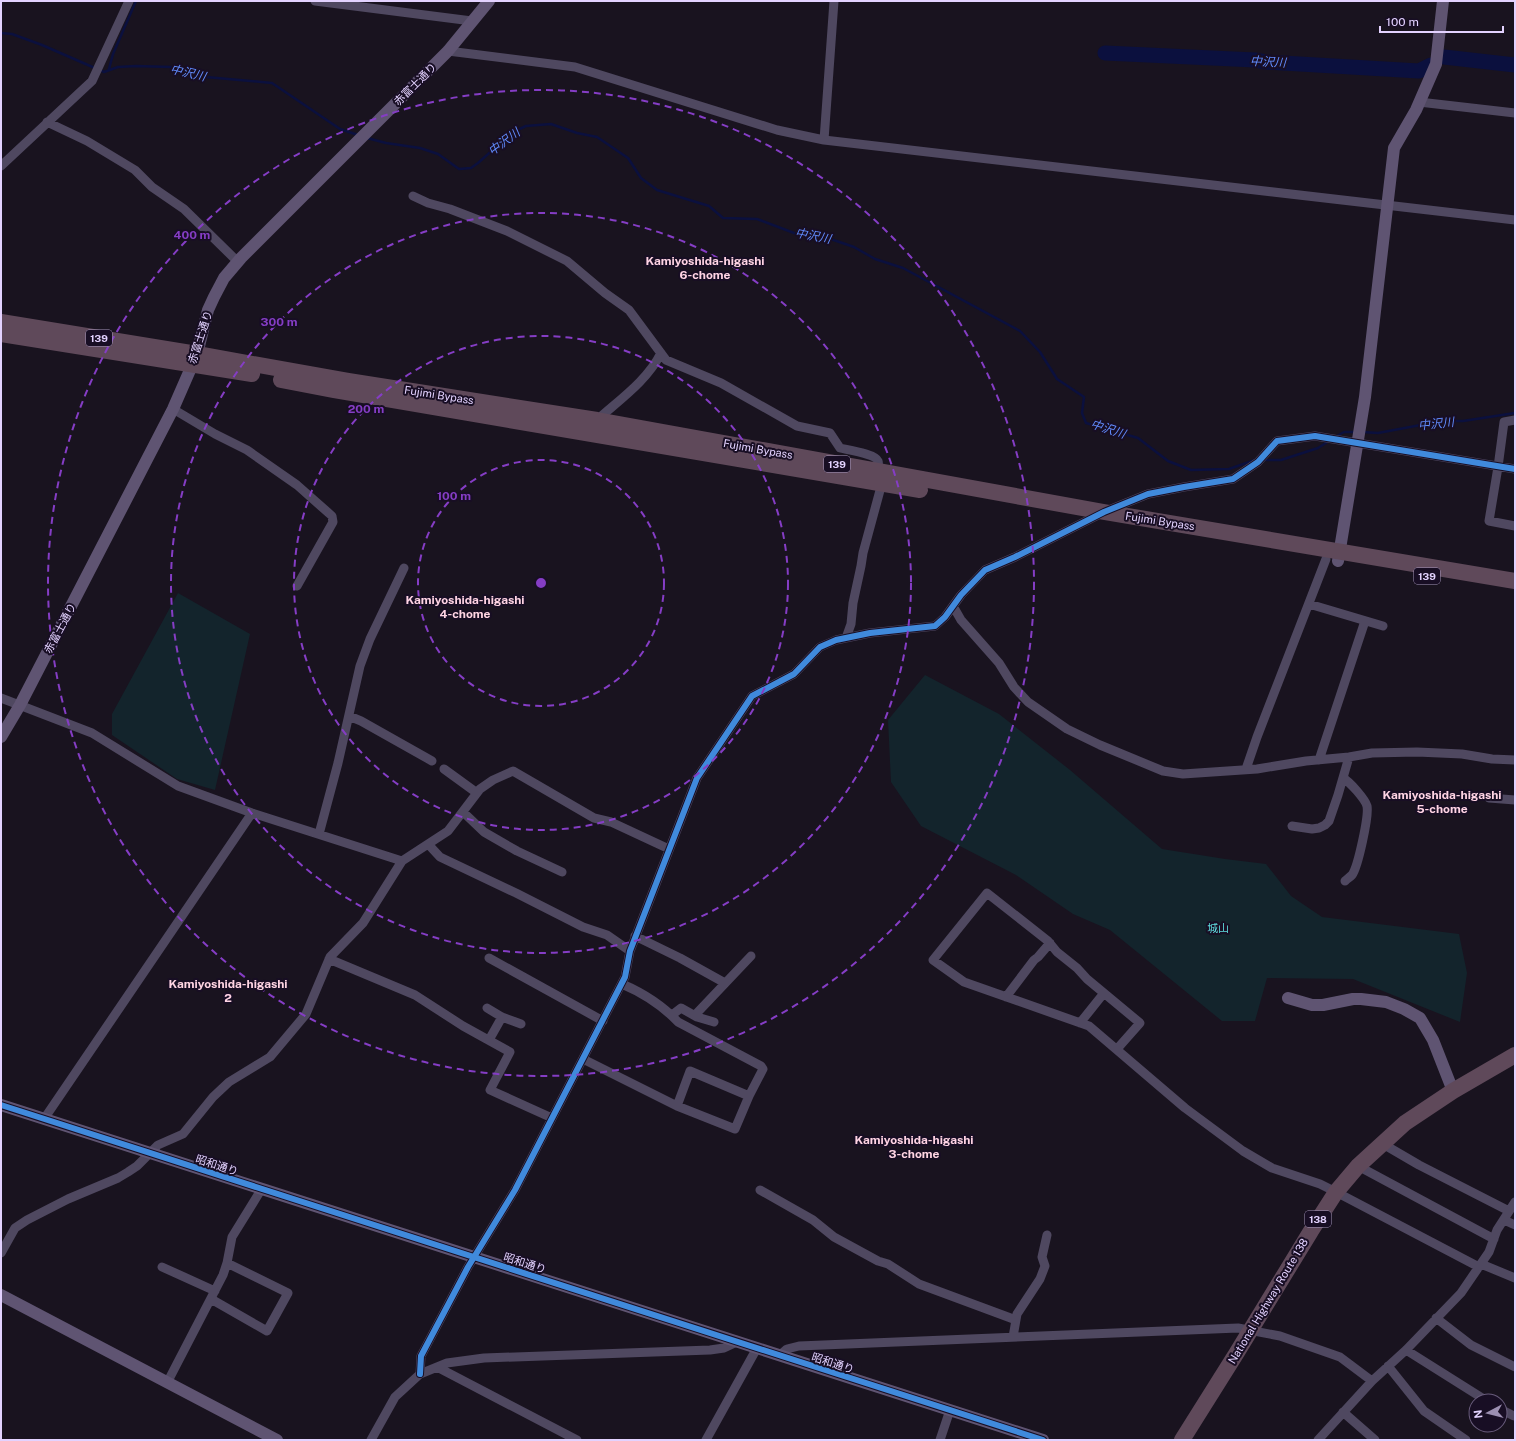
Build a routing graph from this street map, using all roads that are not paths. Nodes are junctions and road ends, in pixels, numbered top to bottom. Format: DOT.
graph roads {
  1 [pos="129,1"];
  2 [pos="315,1"];
  3 [pos="489,1"];
  4 [pos="834,1"];
  5 [pos="1443,1"];
  6 [pos="472,21"];
  7 [pos="448,51"];
  8 [pos="1419,102"];
  9 [pos="1515,113"];
  10 [pos="47,122"];
  11 [pos="824,140"];
  12 [pos="1,166"];
  13 [pos="413,196"];
  14 [pos="1388,205"];
  15 [pos="1515,220"];
  16 [pos="238,262"];
  17 [pos="1,322"];
  18 [pos="1,334"];
  19 [pos="661,353"];
  20 [pos="194,359"];
  21 [pos="172,409"];
  22 [pos="596,420"];
  23 [pos="1515,420"];
  24 [pos="1358,442"];
  25 [pos="1498,467"];
  26 [pos="1515,469"];
  27 [pos="879,477"];
  28 [pos="1104,512"];
  29 [pos="1089,519"];
  30 [pos="1515,526"];
  31 [pos="1335,557"];
  32 [pos="404,568"];
  33 [pos="1515,581"];
  34 [pos="297,586"];
  35 [pos="1515,592"];
  36 [pos="1309,604"];
  37 [pos="953,606"];
  38 [pos="1365,621"];
  39 [pos="1383,626"];
  40 [pos="846,638"];
  41 [pos="1,698"];
  42 [pos="20,705"];
  43 [pos="350,716"];
  44 [pos="1,737"];
  45 [pos="1349,757"];
  46 [pos="1319,760"];
  47 [pos="1515,760"];
  48 [pos="432,761"];
  49 [pos="444,769"];
  50 [pos="1246,770"];
  51 [pos="1343,778"];
  52 [pos="477,793"];
  53 [pos="1489,798"];
  54 [pos="1515,800"];
  55 [pos="462,812"];
  56 [pos="252,813"];
  57 [pos="1292,826"];
  58 [pos="319,834"];
  59 [pos="428,844"];
  60 [pos="669,849"];
  61 [pos="402,861"];
  62 [pos="562,872"];
  63 [pos="1345,881"];
  64 [pos="635,936"];
  65 [pos="1050,943"];
  66 [pos="630,951"];
  67 [pos="751,956"];
  68 [pos="489,958"];
  69 [pos="329,959"];
  70 [pos="725,983"];
  71 [pos="622,984"];
  72 [pos="1104,993"];
  73 [pos="1006,997"];
  74 [pos="1288,998"];
  75 [pos="487,1008"];
  76 [pos="672,1014"];
  77 [pos="695,1016"];
  78 [pos="502,1017"];
  79 [pos="603,1020"];
  80 [pos="714,1022"];
  81 [pos="1080,1023"];
  82 [pos="521,1024"];
  83 [pos="489,1040"];
  84 [pos="1117,1050"];
  85 [pos="1515,1055"];
  86 [pos="583,1059"];
  87 [pos="1453,1091"];
  88 [pos="749,1096"];
  89 [pos="1,1105"];
  90 [pos="677,1106"];
  91 [pos="552,1118"];
  92 [pos="44,1119"];
  93 [pos="1383,1144"];
  94 [pos="150,1154"];
  95 [pos="1358,1166"];
  96 [pos="261,1190"];
  97 [pos="760,1190"];
  98 [pos="1336,1192"];
  99 [pos="1515,1202"];
  100 [pos="1509,1211"];
  101 [pos="1504,1220"];
  102 [pos="1515,1225"];
  103 [pos="1047,1235"];
  104 [pos="1494,1239"];
  105 [pos="1,1253"];
  106 [pos="474,1257"];
  107 [pos="227,1263"];
  108 [pos="1480,1266"];
  109 [pos="162,1267"];
  110 [pos="1515,1278"];
  111 [pos="215,1290"];
  112 [pos="1,1296"];
  113 [pos="210,1299"];
  114 [pos="1436,1318"];
  115 [pos="1016,1320"];
  116 [pos="1250,1330"];
  117 [pos="1013,1337"];
  118 [pos="737,1342"];
  119 [pos="758,1348"];
  120 [pos="1406,1350"];
  121 [pos="779,1356"];
  122 [pos="1388,1366"];
  123 [pos="437,1367"];
  124 [pos="1515,1367"];
  125 [pos="420,1374"];
  126 [pos="1372,1381"];
  127 [pos="167,1383"];
  128 [pos="1474,1393"];
  129 [pos="950,1410"];
  130 [pos="1343,1412"];
  131 [pos="1508,1413"];
  132 [pos="1514,1416"];
  133 [pos="277,1440"];
  134 [pos="371,1440"];
  135 [pos="577,1440"];
  136 [pos="706,1440"];
  137 [pos="940,1440"];
  138 [pos="1043,1440"];
  139 [pos="1182,1440"];
  140 [pos="1318,1440"];
  141 [pos="1375,1440"];
  142 [pos="1466,1440"];
  1 -- 10 [label="street"];
  2 -- 6 [label="street"];
  3 -- 6 [label="street, 赤富士通り"];
  4 -- 11 [label="street"];
  5 -- 8 [label="street"];
  6 -- 7 [label="street, 赤富士通り"];
  7 -- 11 [label="street"];
  7 -- 16 [label="street, 赤富士通り"];
  8 -- 9 [label="street"];
  8 -- 14 [label="street"];
  10 -- 12 [label="street"];
  10 -- 16 [label="street"];
  11 -- 14 [label="street"];
  13 -- 19 [label="street"];
  14 -- 15 [label="street"];
  14 -- 24 [label="street"];
  16 -- 20 [label="street, 赤富士通り"];
  17 -- 20 [label="highway, Fujimi Bypass / 139"];
  18 -- 20 [label="highway, Fujimi Bypass / 139"];
  19 -- 22 [label="street"];
  19 -- 27 [label="street"];
  20 -- 21 [label="street, 赤富士通り"];
  20 -- 22 [label="highway, Fujimi Bypass / 139"];
  20 -- 27 [label="highway, Fujimi Bypass / 139"];
  21 -- 34 [label="street"];
  21 -- 42 [label="street, 赤富士通り"];
  22 -- 27 [label="highway, Fujimi Bypass / 139"];
  23 -- 25 [label="street"];
  24 -- 25 [label="street"];
  24 -- 28 [label="street"];
  24 -- 31 [label="street"];
  25 -- 26 [label="street"];
  25 -- 30 [label="street"];
  27 -- 28 [label="highway, Fujimi Bypass / 139"];
  27 -- 29 [label="highway, Fujimi Bypass / 139"];
  27 -- 40 [label="street"];
  28 -- 29 [label="street"];
  28 -- 31 [label="highway, Fujimi Bypass / 139"];
  29 -- 31 [label="highway, Fujimi Bypass / 139"];
  29 -- 37 [label="street"];
  31 -- 33 [label="highway, Fujimi Bypass / 139"];
  31 -- 35 [label="highway, Fujimi Bypass / 139"];
  31 -- 36 [label="street"];
  32 -- 43 [label="street"];
  36 -- 38 [label="street"];
  36 -- 50 [label="street"];
  37 -- 40 [label="street"];
  37 -- 50 [label="street"];
  38 -- 39 [label="street"];
  38 -- 46 [label="street"];
  40 -- 60 [label="street"];
  41 -- 42 [label="street"];
  42 -- 44 [label="street, 赤富士通り"];
  42 -- 56 [label="street"];
  43 -- 48 [label="street"];
  43 -- 58 [label="street"];
  45 -- 46 [label="street"];
  45 -- 47 [label="street"];
  45 -- 51 [label="street"];
  46 -- 50 [label="street"];
  49 -- 52 [label="street"];
  51 -- 57 [label="street"];
  51 -- 63 [label="street"];
  52 -- 55 [label="street"];
  52 -- 60 [label="street"];
  53 -- 54 [label="street"];
  55 -- 59 [label="street"];
  55 -- 62 [label="street"];
  56 -- 58 [label="street"];
  56 -- 92 [label="street"];
  58 -- 61 [label="street"];
  59 -- 61 [label="street"];
  59 -- 66 [label="street"];
  60 -- 64 [label="street"];
  61 -- 69 [label="street"];
  64 -- 66 [label="street"];
  64 -- 70 [label="street"];
  65 -- 72 [label="street"];
  65 -- 73 [label="street"];
  65 -- 73 [label="street"];
  66 -- 71 [label="street"];
  67 -- 70 [label="street"];
  68 -- 79 [label="street"];
  69 -- 83 [label="street"];
  69 -- 94 [label="street"];
  70 -- 77 [label="street"];
  71 -- 76 [label="street"];
  71 -- 79 [label="street"];
  72 -- 81 [label="street"];
  72 -- 84 [label="street"];
  73 -- 81 [label="street"];
  74 -- 87 [label="street"];
  75 -- 78 [label="street"];
  76 -- 77 [label="street"];
  76 -- 88 [label="street"];
  77 -- 80 [label="street"];
  78 -- 82 [label="street"];
  78 -- 83 [label="street"];
  79 -- 86 [label="street"];
  81 -- 84 [label="street"];
  83 -- 91 [label="street"];
  84 -- 98 [label="street"];
  85 -- 87 [label="highway, National Highway Route 138 / 138"];
  86 -- 90 [label="street"];
  86 -- 91 [label="street"];
  87 -- 93 [label="highway, National Highway Route 138 / 138"];
  88 -- 90 [label="street"];
  88 -- 90 [label="street"];
  89 -- 92 [label="street, 昭和通り"];
  91 -- 106 [label="street"];
  92 -- 94 [label="street, 昭和通り"];
  93 -- 95 [label="highway, National Highway Route 138 / 138"];
  93 -- 100 [label="street"];
  94 -- 96 [label="street, 昭和通り"];
  94 -- 105 [label="street"];
  95 -- 98 [label="highway, National Highway Route 138 / 138"];
  95 -- 104 [label="street"];
  96 -- 106 [label="street, 昭和通り"];
  96 -- 107 [label="street"];
  97 -- 115 [label="street"];
  98 -- 108 [label="street"];
  98 -- 116 [label="highway, National Highway Route 138 / 138"];
  99 -- 100 [label="street"];
  100 -- 101 [label="street"];
  101 -- 102 [label="street"];
  101 -- 104 [label="street"];
  103 -- 115 [label="street"];
  104 -- 108 [label="street"];
  106 -- 118 [label="street, 昭和通り"];
  106 -- 125 [label="street"];
  107 -- 111 [label="street"];
  107 -- 113 [label="street"];
  108 -- 110 [label="street"];
  108 -- 114 [label="street"];
  109 -- 111 [label="street"];
  111 -- 113 [label="street"];
  112 -- 127 [label="street"];
  113 -- 127 [label="street"];
  114 -- 120 [label="street"];
  114 -- 124 [label="street"];
  115 -- 117 [label="street"];
  116 -- 117 [label="street"];
  116 -- 126 [label="street"];
  116 -- 139 [label="highway, National Highway Route 138 / 138"];
  117 -- 121 [label="street"];
  118 -- 119 [label="street, 昭和通り"];
  118 -- 123 [label="street"];
  119 -- 121 [label="street, 昭和通り"];
  119 -- 136 [label="street"];
  120 -- 122 [label="street"];
  120 -- 128 [label="street"];
  121 -- 129 [label="street, 昭和通り"];
  122 -- 126 [label="street"];
  122 -- 142 [label="street"];
  123 -- 125 [label="street"];
  123 -- 135 [label="street"];
  125 -- 134 [label="street"];
  126 -- 130 [label="street"];
  127 -- 133 [label="street"];
  129 -- 137 [label="street"];
  129 -- 138 [label="street, 昭和通り"];
  130 -- 140 [label="street"];
  130 -- 141 [label="street"];
  131 -- 132 [label="street"];
}
